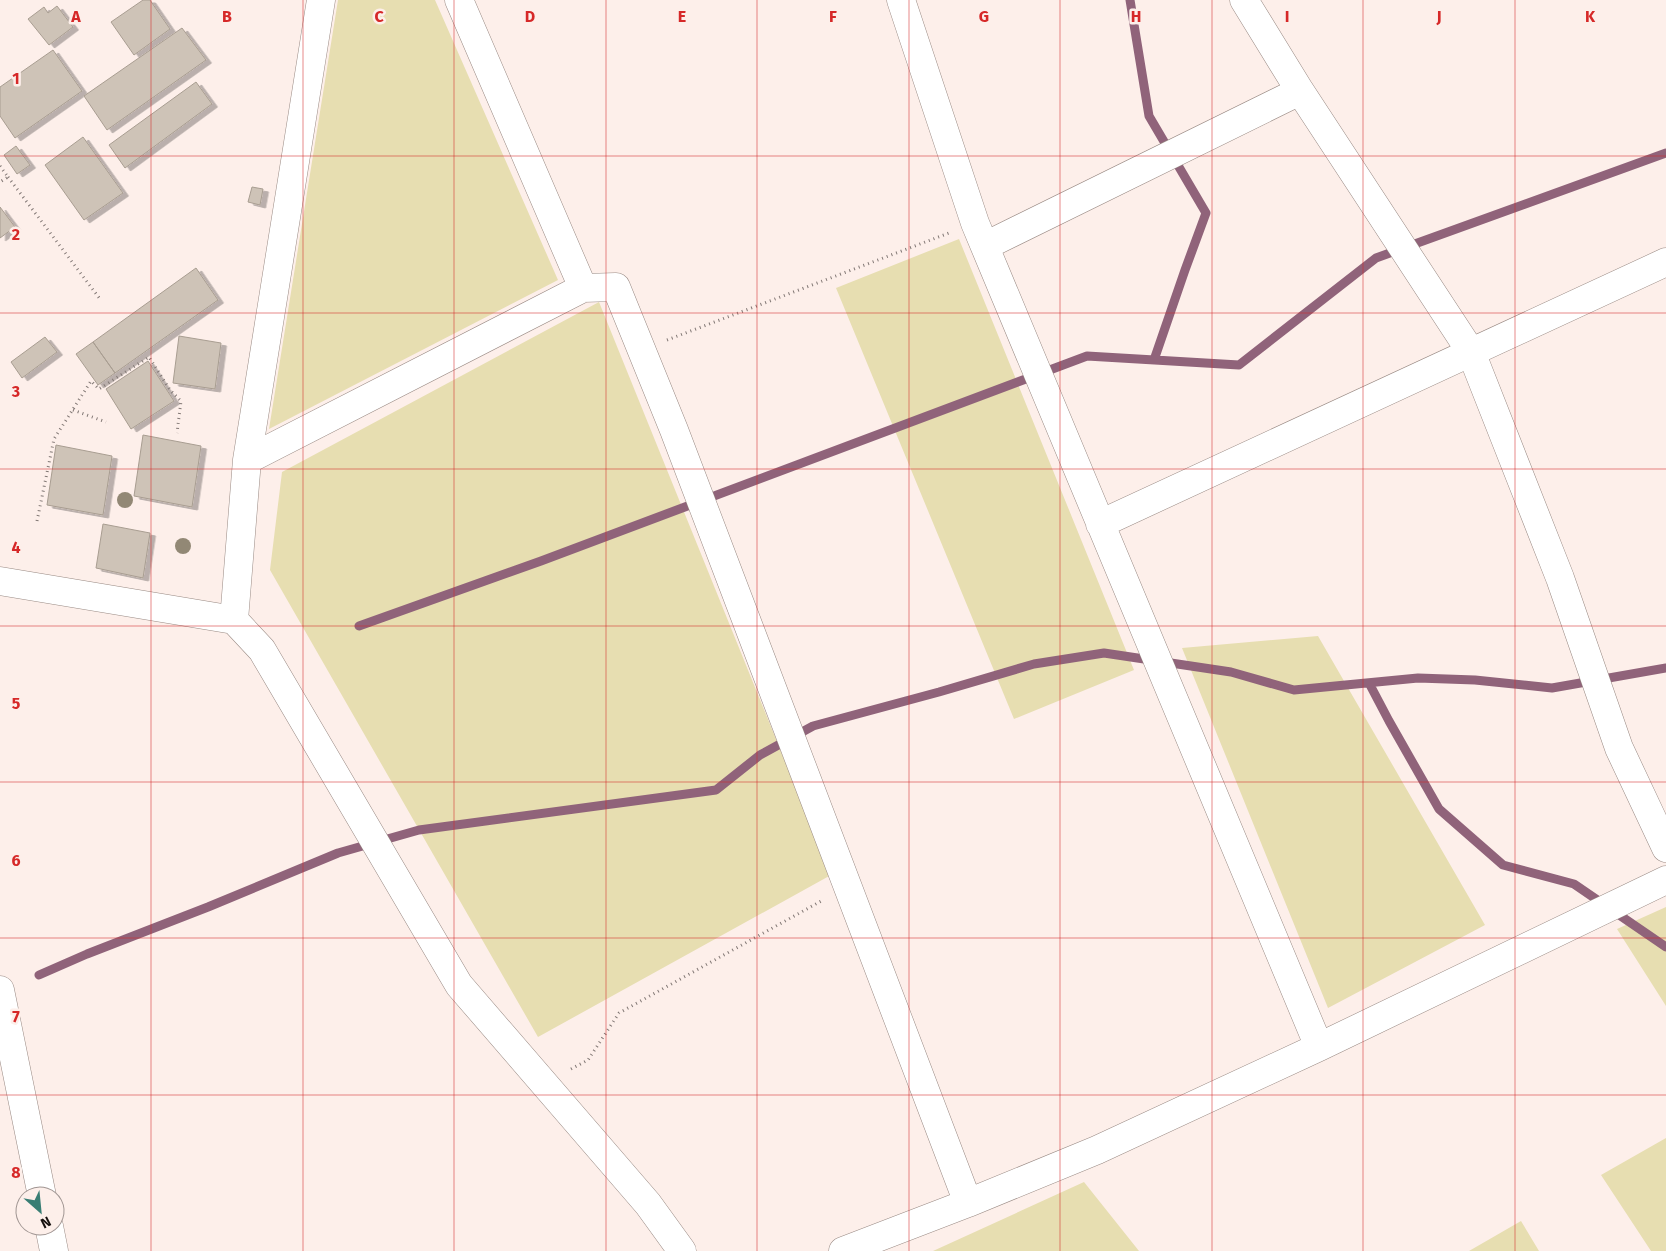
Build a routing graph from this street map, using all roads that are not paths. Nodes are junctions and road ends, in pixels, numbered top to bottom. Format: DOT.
graph roads {
  1 [pos="321,0"];
  2 [pos="459,0"];
  3 [pos="900,0"];
  4 [pos="1244,0"];
  5 [pos="1300,91"];
  6 [pos="980,234"];
  7 [pos="1666,262"];
  8 [pos="583,288"];
  9 [pos="1471,352"];
  10 [pos="247,460"];
  11 [pos="1100,524"];
  12 [pos="0,581"];
  13 [pos="234,620"];
  14 [pos="1666,848"];
  15 [pos="1666,880"];
  16 [pos="0,990"];
  17 [pos="1318,1047"];
  18 [pos="40,1186"];
  19 [pos="968,1203"];
  20 [pos="51,1236"];
  21 [pos="54,1251"];
  22 [pos="682,1251"];
  23 [pos="843,1251"];
  1 -- 10 [label="street"];
  2 -- 8 [label="street"];
  3 -- 6 [label="street"];
  4 -- 5 [label="street"];
  5 -- 6 [label="street"];
  5 -- 9 [label="street"];
  6 -- 11 [label="street"];
  7 -- 9 [label="street"];
  8 -- 10 [label="street"];
  8 -- 19 [label="street"];
  9 -- 11 [label="street"];
  9 -- 14 [label="street"];
  10 -- 13 [label="street"];
  11 -- 17 [label="street"];
  12 -- 13 [label="street"];
  13 -- 22 [label="street"];
  15 -- 17 [label="street"];
  16 -- 18 [label="street"];
  17 -- 19 [label="street"];
  19 -- 23 [label="street"];
  20 -- 21 [label="street"];
}
